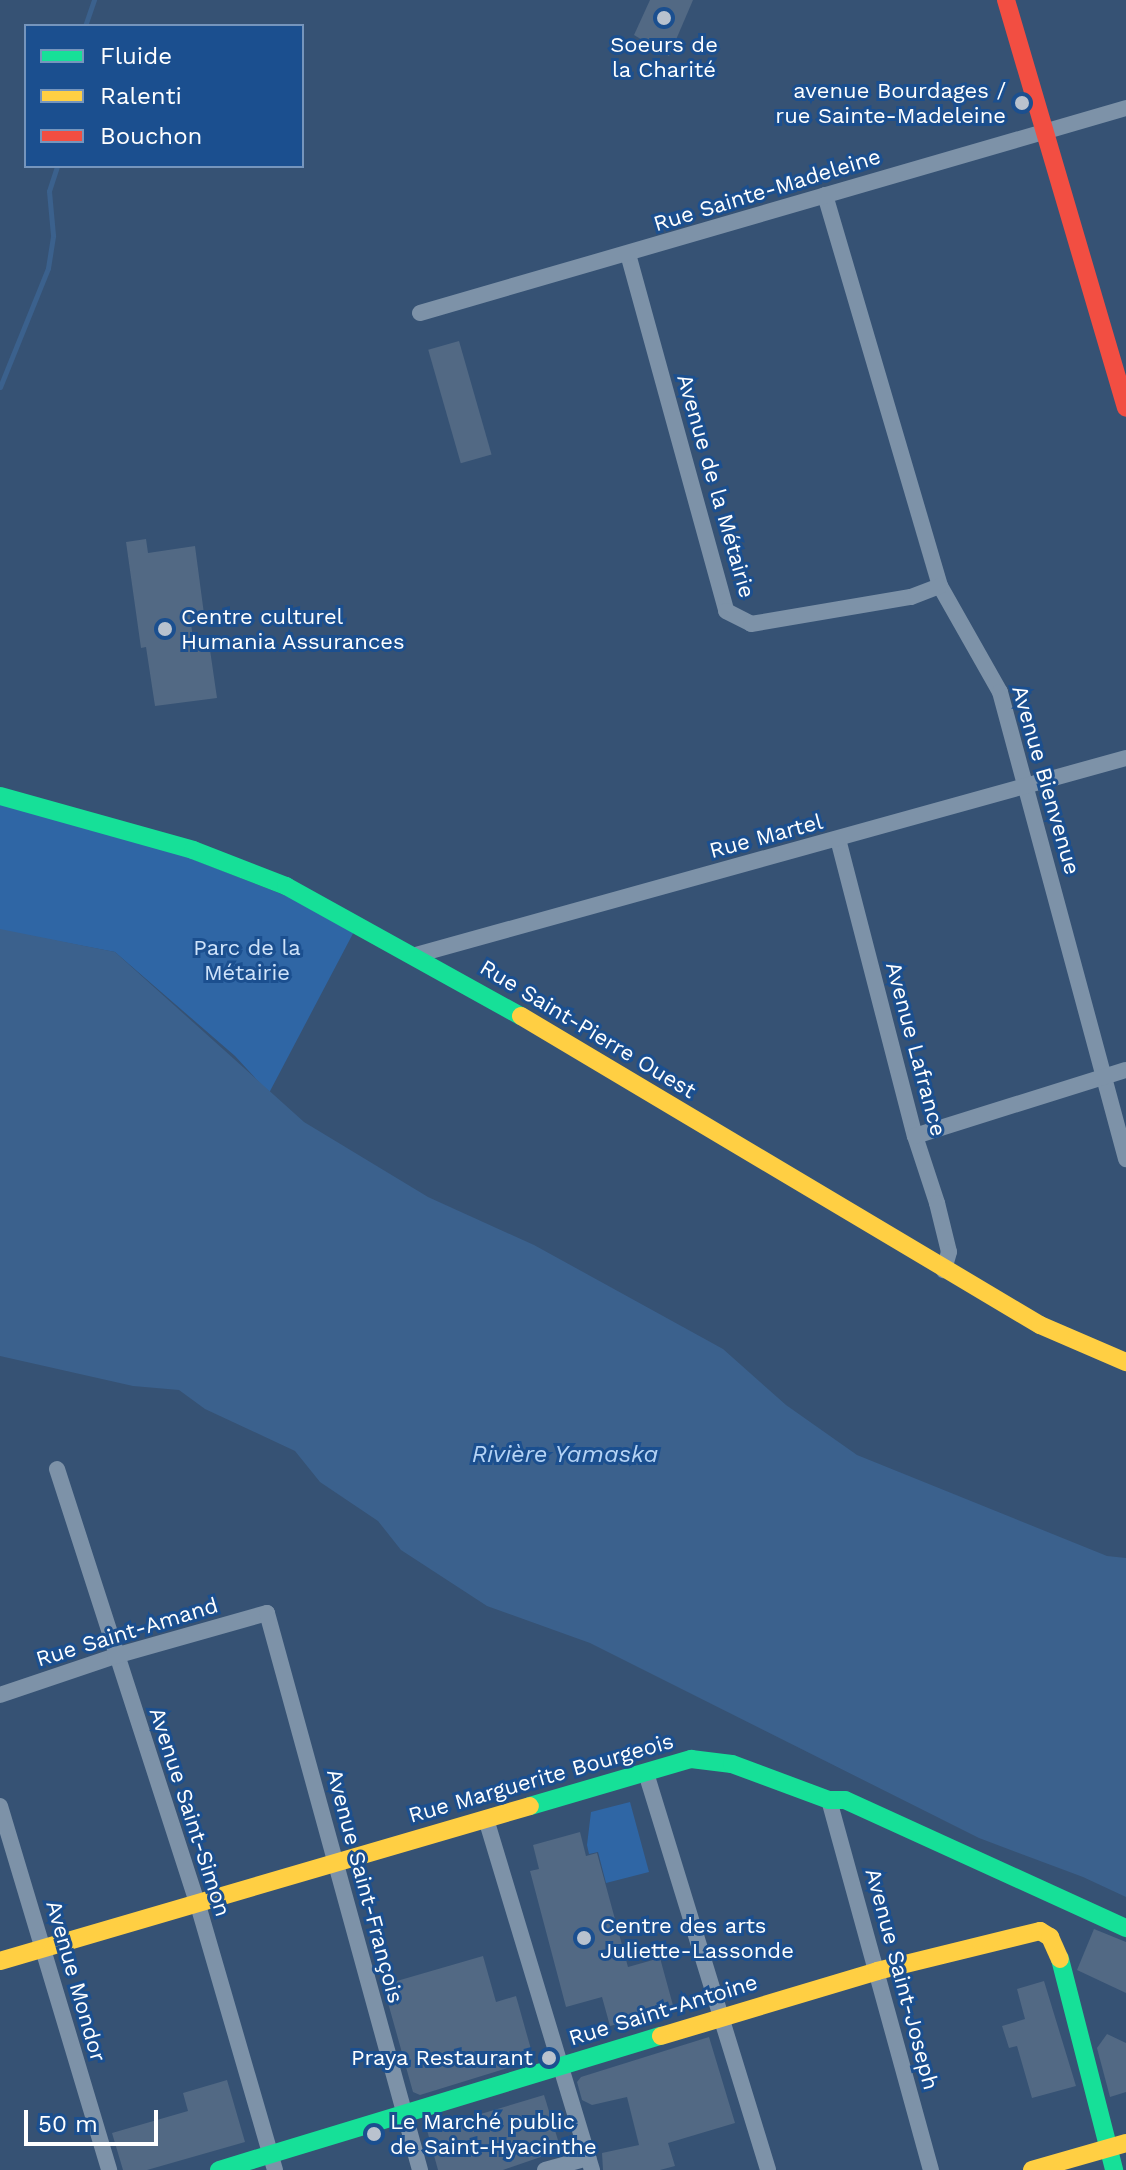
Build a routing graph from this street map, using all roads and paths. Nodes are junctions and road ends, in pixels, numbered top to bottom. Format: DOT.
graph roads {
  1 [pos="1006,0"];
  2 [pos="1126,108"];
  3 [pos="1043,131"];
  4 [pos="825,195"];
  5 [pos="628,254"];
  6 [pos="420,313"];
  7 [pos="1126,408"];
  8 [pos="940,586"];
  9 [pos="1126,758"];
  10 [pos="1028,785"];
  11 [pos="0,796"];
  12 [pos="838,839"];
  13 [pos="416,955"];
  14 [pos="1126,1070"];
  15 [pos="1102,1077"];
  16 [pos="915,1136"];
  17 [pos="1126,1159"];
  18 [pos="944,1270"];
  19 [pos="1126,1362"];
  20 [pos="57,1469"];
  21 [pos="267,1613"];
  22 [pos="115,1656"];
  23 [pos="0,1695"];
  24 [pos="646,1773"];
  25 [pos="829,1800"];
  26 [pos="0,1806"];
  27 [pos="486,1819"];
  28 [pos="336,1862"];
  29 [pos="198,1905"];
  30 [pos="1126,1928"];
  31 [pos="45,1948"];
  32 [pos="0,1961"];
  33 [pos="877,1971"];
  34 [pos="720,2018"];
  35 [pos="560,2066"];
  36 [pos="405,2113"];
  37 [pos="1118,2145"];
  38 [pos="273,2162"];
  39 [pos="590,2164"];
  40 [pos="1115,2168"];
  41 [pos="109,2170"];
  42 [pos="219,2170"];
  43 [pos="420,2170"];
  44 [pos="545,2170"];
  45 [pos="768,2170"];
  46 [pos="931,2170"];
  47 [pos="1032,2170"];
  1 -- 3 [label="street"];
  2 -- 3 [label="street, Rue Sainte-Madeleine"];
  3 -- 4 [label="street, Rue Sainte-Madeleine"];
  3 -- 7 [label="street"];
  4 -- 5 [label="street, Rue Sainte-Madeleine"];
  4 -- 8 [label="street, Avenue Bienvenue"];
  5 -- 6 [label="street, Rue Sainte-Madeleine"];
  5 -- 8 [label="street, Avenue de la Métairie"];
  8 -- 10 [label="street, Avenue Bienvenue"];
  9 -- 10 [label="street, Rue Martel"];
  10 -- 12 [label="street, Rue Martel"];
  10 -- 15 [label="street, Avenue Bienvenue"];
  11 -- 13 [label="street, Rue Saint-Pierre Ouest"];
  12 -- 13 [label="street, Rue Martel"];
  12 -- 16 [label="street, Avenue Lafrance"];
  13 -- 18 [label="street, Rue Saint-Pierre Ouest"];
  14 -- 15 [label="street"];
  15 -- 16 [label="street"];
  15 -- 17 [label="street, Avenue Bienvenue"];
  16 -- 18 [label="street, Avenue Lafrance"];
  18 -- 19 [label="street, Rue Saint-Pierre Ouest"];
  20 -- 22 [label="street, Avenue Saint-Simon"];
  21 -- 22 [label="street, Rue Saint-Amand"];
  21 -- 28 [label="street, Avenue Saint-François"];
  22 -- 23 [label="street, Rue Saint-Amand"];
  22 -- 29 [label="street, Avenue Saint-Simon"];
  24 -- 25 [label="street, Rue Marguerite Bourgeois"];
  24 -- 27 [label="street, Rue Marguerite Bourgeois"];
  24 -- 34 [label="street"];
  25 -- 30 [label="street, Rue Marguerite Bourgeois"];
  25 -- 33 [label="street, Avenue Saint-Joseph"];
  26 -- 31 [label="street, Avenue Mondor"];
  27 -- 28 [label="street, Rue Marguerite Bourgeois"];
  27 -- 35 [label="street"];
  28 -- 29 [label="street, Rue Marguerite Bourgeois"];
  28 -- 36 [label="street, Avenue Saint-François"];
  29 -- 31 [label="street, Rue Marguerite Bourgeois"];
  29 -- 38 [label="street, Avenue Saint-Simon"];
  31 -- 32 [label="street, Rue Marguerite Bourgeois"];
  31 -- 41 [label="street, Avenue Mondor"];
  33 -- 34 [label="street, Rue Saint-Antoine"];
  33 -- 37 [label="street, Rue Saint-Antoine"];
  33 -- 46 [label="street, Avenue Saint-Joseph"];
  34 -- 35 [label="street, Rue Saint-Antoine"];
  34 -- 45 [label="street"];
  35 -- 36 [label="street, Rue Saint-Antoine"];
  35 -- 39 [label="street"];
  36 -- 38 [label="street, Rue Saint-Antoine"];
  36 -- 43 [label="street, Avenue Saint-François"];
  37 -- 40 [label="street"];
  37 -- 47 [label="street"];
  38 -- 42 [label="street, Rue Saint-Antoine"];
  39 -- 44 [label="street"];
}
